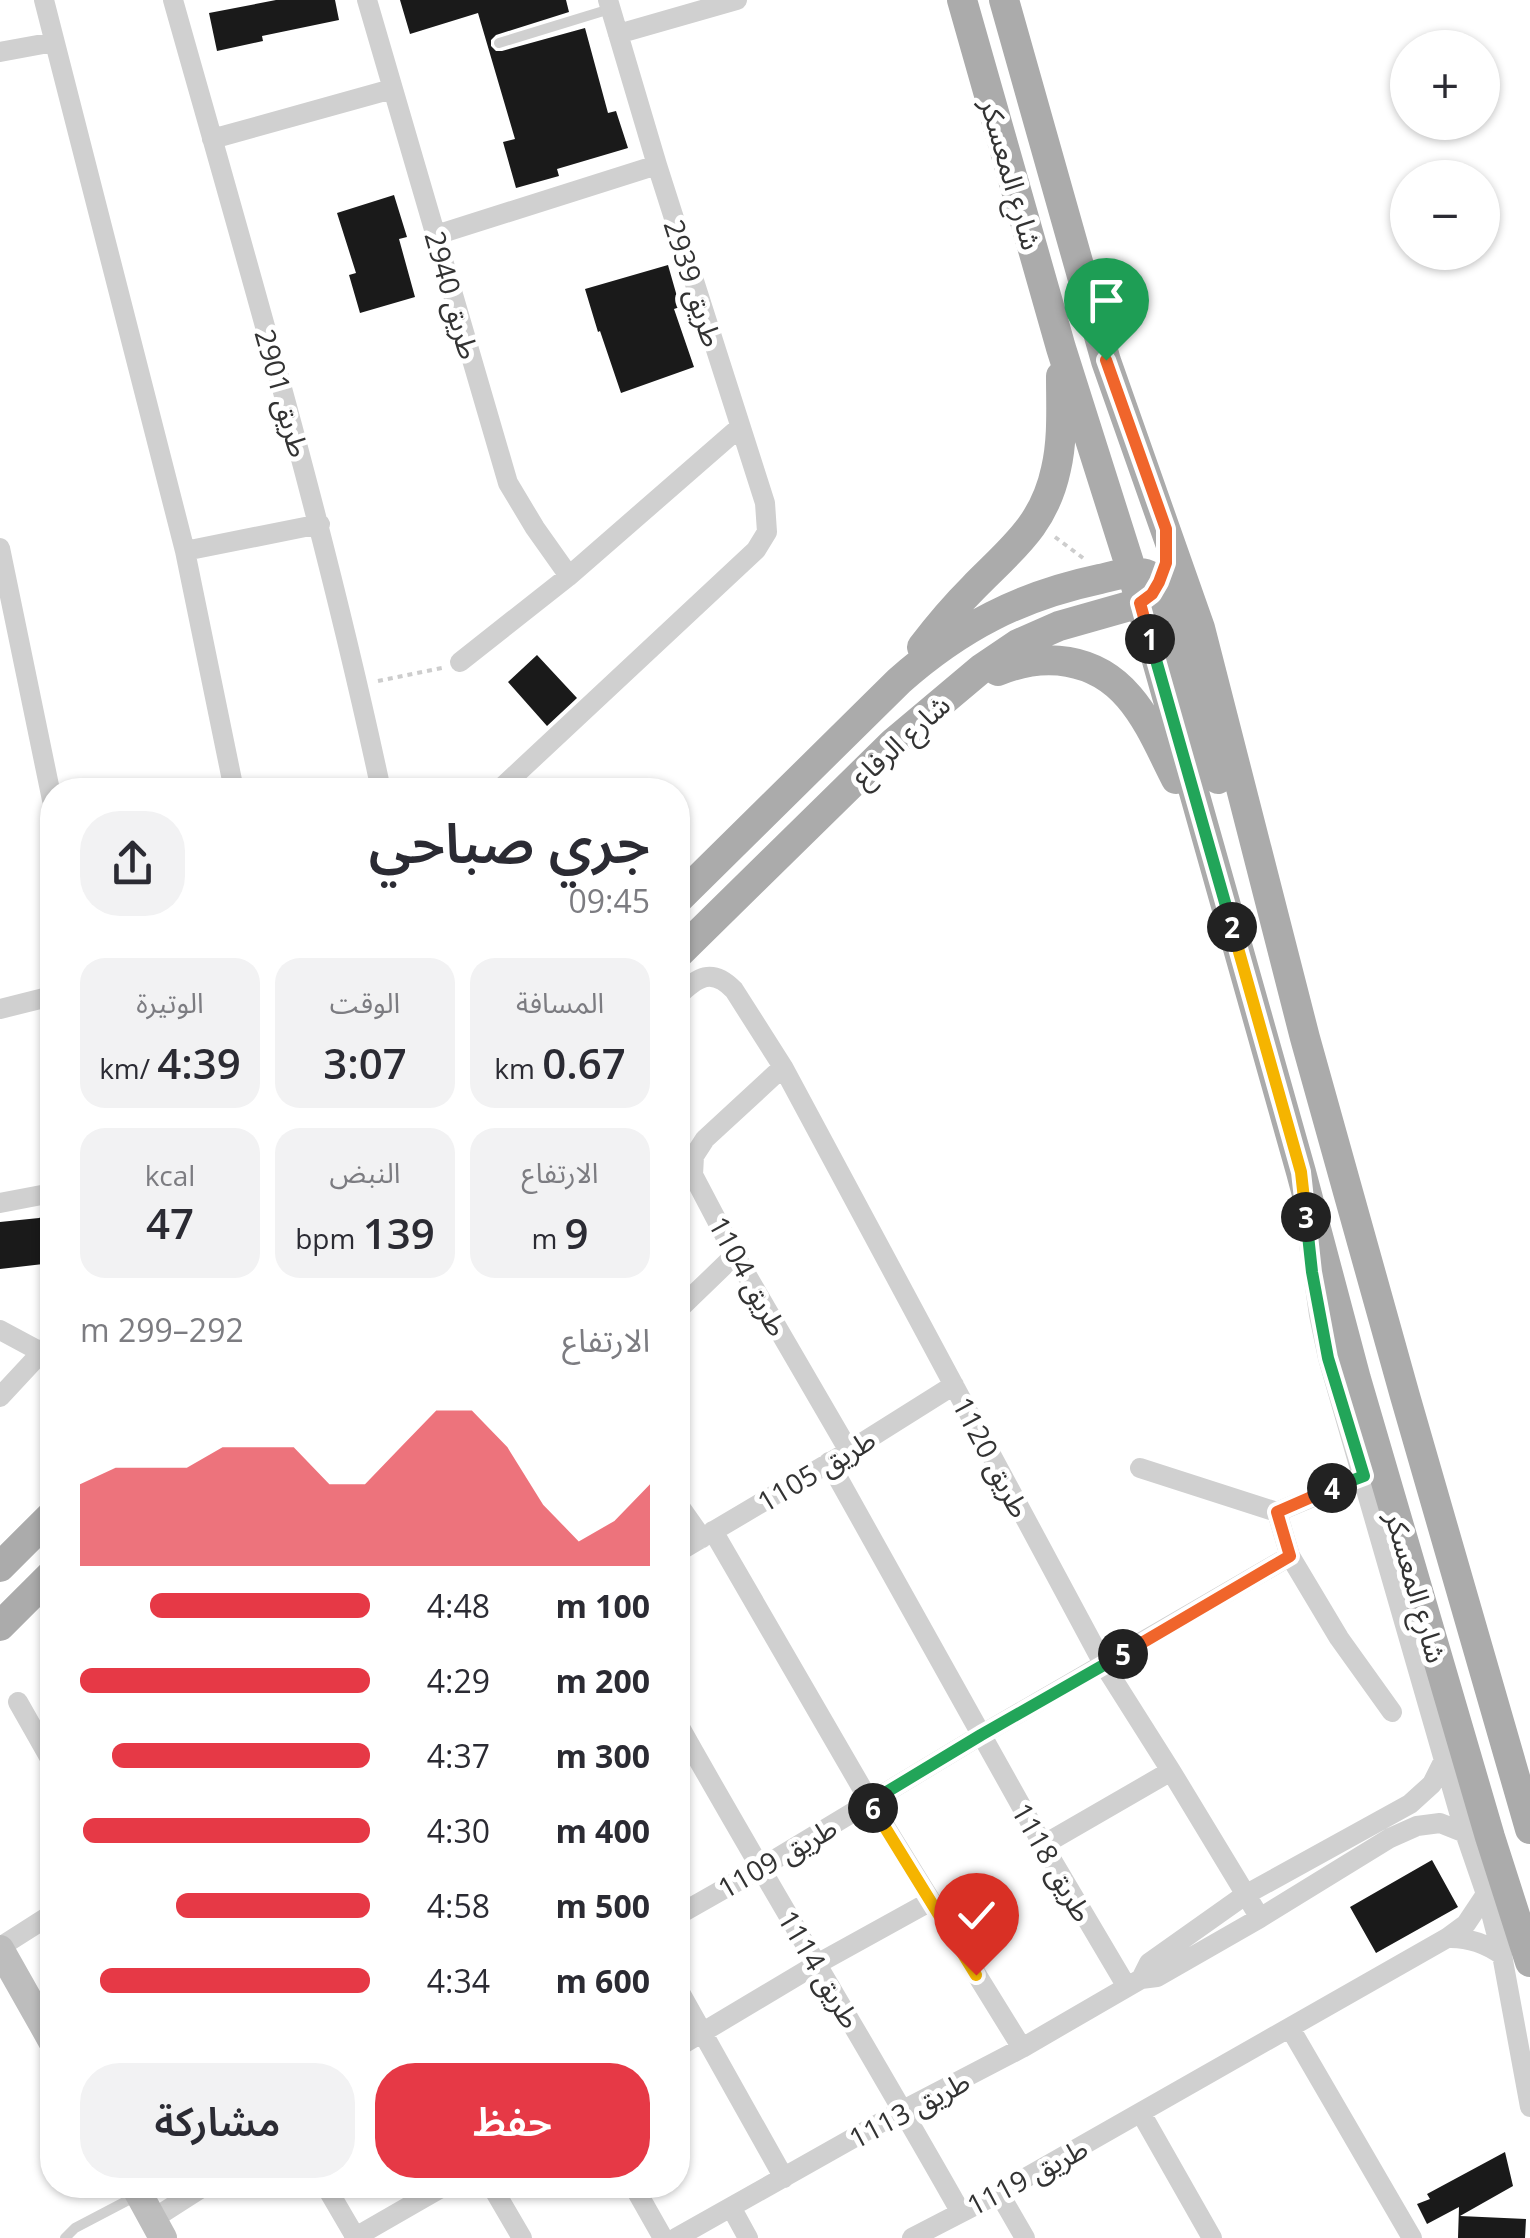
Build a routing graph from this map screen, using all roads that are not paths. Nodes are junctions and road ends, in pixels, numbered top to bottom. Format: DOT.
graph roads {
  1 [pos="44,0"];
  2 [pos="173,0"];
  3 [pos="367,0"];
  4 [pos="737,0"];
  5 [pos="962,0"];
  6 [pos="1004,0"];
  7 [pos="609,5"];
  8 [pos="618,34"];
  9 [pos="54,42"];
  10 [pos="498,42"];
  11 [pos="0,52"];
  12 [pos="392,89"];
  13 [pos="212,138"];
  14 [pos="657,165"];
  15 [pos="436,236"];
  16 [pos="1061,348"];
  17 [pos="740,427"];
  18 [pos="320,524"];
  19 [pos="1166,529"];
  20 [pos="0,548"];
  21 [pos="186,551"];
  22 [pos="568,576"];
  23 [pos="1143,586"];
  24 [pos="7,613"];
  25 [pos="460,662"];
  26 [pos="899,681"];
  27 [pos="947,698"];
  28 [pos="47,778"];
  29 [pos="232,778"];
  30 [pos="378,778"];
  31 [pos="511,778"];
  32 [pos="1203,827"];
  33 [pos="690,887"];
  34 [pos="690,942"];
  35 [pos="690,986"];
  36 [pos="40,999"];
  37 [pos="0,1008"];
  38 [pos="1306,1038"];
  39 [pos="783,1067"];
  40 [pos="1301,1172"];
  41 [pos="40,1195"];
  42 [pos="0,1203"];
  43 [pos="735,1254"];
  44 [pos="690,1298"];
  45 [pos="0,1330"];
  46 [pos="40,1344"];
  47 [pos="40,1354"];
  48 [pos="954,1385"];
  49 [pos="0,1397"];
  50 [pos="849,1451"];
  51 [pos="829,1462"];
  52 [pos="1140,1468"];
  53 [pos="1364,1476"];
  54 [pos="1277,1512"];
  55 [pos="690,1516"];
  56 [pos="40,1527"];
  57 [pos="708,1535"];
  58 [pos="690,1545"];
  59 [pos="1290,1556"];
  60 [pos="0,1567"];
  61 [pos="40,1586"];
  62 [pos="0,1626"];
  63 [pos="1104,1665"];
  64 [pos="18,1702"];
  65 [pos="1392,1712"];
  66 [pos="40,1726"];
  67 [pos="981,1735"];
  68 [pos="690,1745"];
  69 [pos="1445,1758"];
  70 [pos="1171,1770"];
  71 [pos="870,1802"];
  72 [pos="1530,1830"];
  73 [pos="1465,1833"];
  74 [pos="1043,1845"];
  75 [pos="759,1869"];
  76 [pos="1486,1894"];
  77 [pos="1246,1895"];
  78 [pos="931,1901"];
  79 [pos="690,1908"];
  80 [pos="1260,1918"];
  81 [pos="40,1922"];
  82 [pos="1448,1938"];
  83 [pos="0,1948"];
  84 [pos="1516,1958"];
  85 [pos="817,1964"];
  86 [pos="1134,1983"];
  87 [pos="690,2010"];
  88 [pos="40,2020"];
  89 [pos="1290,2028"];
  90 [pos="702,2032"];
  91 [pos="690,2040"];
  92 [pos="1022,2048"];
  93 [pos="1530,2107"];
  94 [pos="903,2110"];
  95 [pos="1141,2112"];
  96 [pos="784,2178"];
  97 [pos="999,2193"];
  98 [pos="174,2198"];
  99 [pos="332,2198"];
  100 [pos="424,2198"];
  101 [pos="499,2198"];
  102 [pos="641,2198"];
  103 [pos="731,2208"];
  104 [pos="147,2209"];
  105 [pos="960,2212"];
  106 [pos="65,2238"];
  107 [pos="355,2238"];
  108 [pos="522,2238"];
  109 [pos="662,2238"];
  110 [pos="676,2238"];
  111 [pos="748,2238"];
  112 [pos="912,2238"];
  113 [pos="1025,2238"];
  114 [pos="1212,2238"];
  115 [pos="1412,2238"];
  1 -- 9 [label="street"];
  2 -- 13 [label="street, طريق 2901"];
  3 -- 12 [label="street, طريق 2940"];
  4 -- 8 [label="street"];
  5 -- 16 [label="main road, شارع المعسكر"];
  6 -- 19 [label="main road, شارع المعسكر"];
  7 -- 8 [label="street, طريق 2939"];
  7 -- 10 [label="lane"];
  8 -- 14 [label="street, طريق 2939"];
  9 -- 11 [label="street"];
  9 -- 21 [label="street"];
  12 -- 13 [label="street"];
  12 -- 15 [label="street, طريق 2940"];
  13 -- 18 [label="street, طريق 2901"];
  14 -- 15 [label="street"];
  14 -- 17 [label="street, طريق 2939"];
  15 -- 22 [label="street, طريق 2940"];
  16 -- 23 [label="main road, شارع المعسكر"];
  16 -- 26 [label="main road"];
  17 -- 22 [label="street"];
  17 -- 31 [label="street, طريق 2939"];
  18 -- 21 [label="street"];
  18 -- 30 [label="street, طريق 2901"];
  19 -- 23 [label="main road"];
  19 -- 38 [label="main road, شارع المعسكر"];
  20 -- 24 [label="street"];
  21 -- 29 [label="street"];
  22 -- 25 [label="street"];
  23 -- 26 [label="main road, شارع الرفاع"];
  23 -- 27 [label="main road, شارع الرفاع"];
  23 -- 32 [label="main road, شارع المعسكر"];
  23 -- 38 [label="main road"];
  24 -- 28 [label="street"];
  26 -- 33 [label="main road, شارع الرفاع"];
  27 -- 32 [label="main road"];
  27 -- 34 [label="main road, شارع الرفاع"];
  32 -- 40 [label="main road, شارع المعسكر"];
  35 -- 39 [label="street, طريق 1120"];
  36 -- 37 [label="street"];
  38 -- 72 [label="main road, شارع المعسكر"];
  39 -- 43 [label="street, طريق 1104"];
  39 -- 48 [label="street, طريق 1120"];
  40 -- 53 [label="street"];
  40 -- 84 [label="main road, شارع المعسكر"];
  41 -- 42 [label="street"];
  43 -- 44 [label="street"];
  43 -- 50 [label="street, طريق 1104"];
  45 -- 46 [label="street"];
  47 -- 49 [label="street"];
  48 -- 50 [label="street, طريق 1105"];
  48 -- 63 [label="street, طريق 1120"];
  50 -- 51 [label="street, طريق 1105"];
  51 -- 57 [label="street, طريق 1105"];
  51 -- 67 [label="street, طريق 1118"];
  52 -- 54 [label="street"];
  53 -- 54 [label="street"];
  53 -- 69 [label="street"];
  54 -- 59 [label="street"];
  55 -- 57 [label="street"];
  56 -- 60 [label="main road"];
  57 -- 58 [label="street, طريق 1105"];
  57 -- 71 [label="street"];
  59 -- 63 [label="street, طريق 1109"];
  59 -- 65 [label="street"];
  61 -- 62 [label="main road"];
  63 -- 67 [label="street, طريق 1109"];
  63 -- 70 [label="street, طريق 1120"];
  64 -- 66 [label="street"];
  67 -- 71 [label="street, طريق 1109"];
  67 -- 74 [label="street, طريق 1118"];
  68 -- 75 [label="street, طريق 1114"];
  69 -- 73 [label="street"];
  69 -- 77 [label="street, طريق 1113"];
  70 -- 74 [label="street"];
  70 -- 77 [label="street, طريق 1120"];
  71 -- 75 [label="street, طريق 1109"];
  71 -- 78 [label="street"];
  73 -- 76 [label="street"];
  73 -- 80 [label="street, طريق 1113"];
  74 -- 86 [label="street, طريق 1118"];
  75 -- 79 [label="street, طريق 1109"];
  75 -- 85 [label="street, طريق 1114"];
  76 -- 82 [label="street, طريق 1119"];
  76 -- 84 [label="street"];
  77 -- 80 [label="street, طريق 1120"];
  77 -- 86 [label="street, طريق 1113"];
  78 -- 85 [label="street"];
  78 -- 92 [label="street"];
  80 -- 86 [label="street, طريق 1113"];
  81 -- 83 [label="street"];
  82 -- 84 [label="street"];
  82 -- 89 [label="street, طريق 1119"];
  83 -- 88 [label="street"];
  84 -- 93 [label="street"];
  85 -- 90 [label="street"];
  85 -- 94 [label="street, طريق 1114"];
  86 -- 92 [label="street, طريق 1113"];
  87 -- 90 [label="street"];
  89 -- 95 [label="street, طريق 1119"];
  89 -- 115 [label="street"];
  90 -- 91 [label="street"];
  90 -- 96 [label="street"];
  92 -- 94 [label="street, طريق 1113"];
  94 -- 96 [label="street, طريق 1113"];
  94 -- 105 [label="street"];
  95 -- 97 [label="street, طريق 1119"];
  95 -- 114 [label="street"];
  96 -- 103 [label="street, طريق 1113"];
  97 -- 105 [label="street, طريق 1119"];
  97 -- 113 [label="street"];
  98 -- 104 [label="street"];
  99 -- 107 [label="street"];
  100 -- 107 [label="street"];
  101 -- 108 [label="street"];
  102 -- 109 [label="street"];
  103 -- 110 [label="street, طريق 1113"];
  103 -- 111 [label="street"];
  104 -- 106 [label="lane"];
  105 -- 112 [label="street, طريق 1119"];
}
